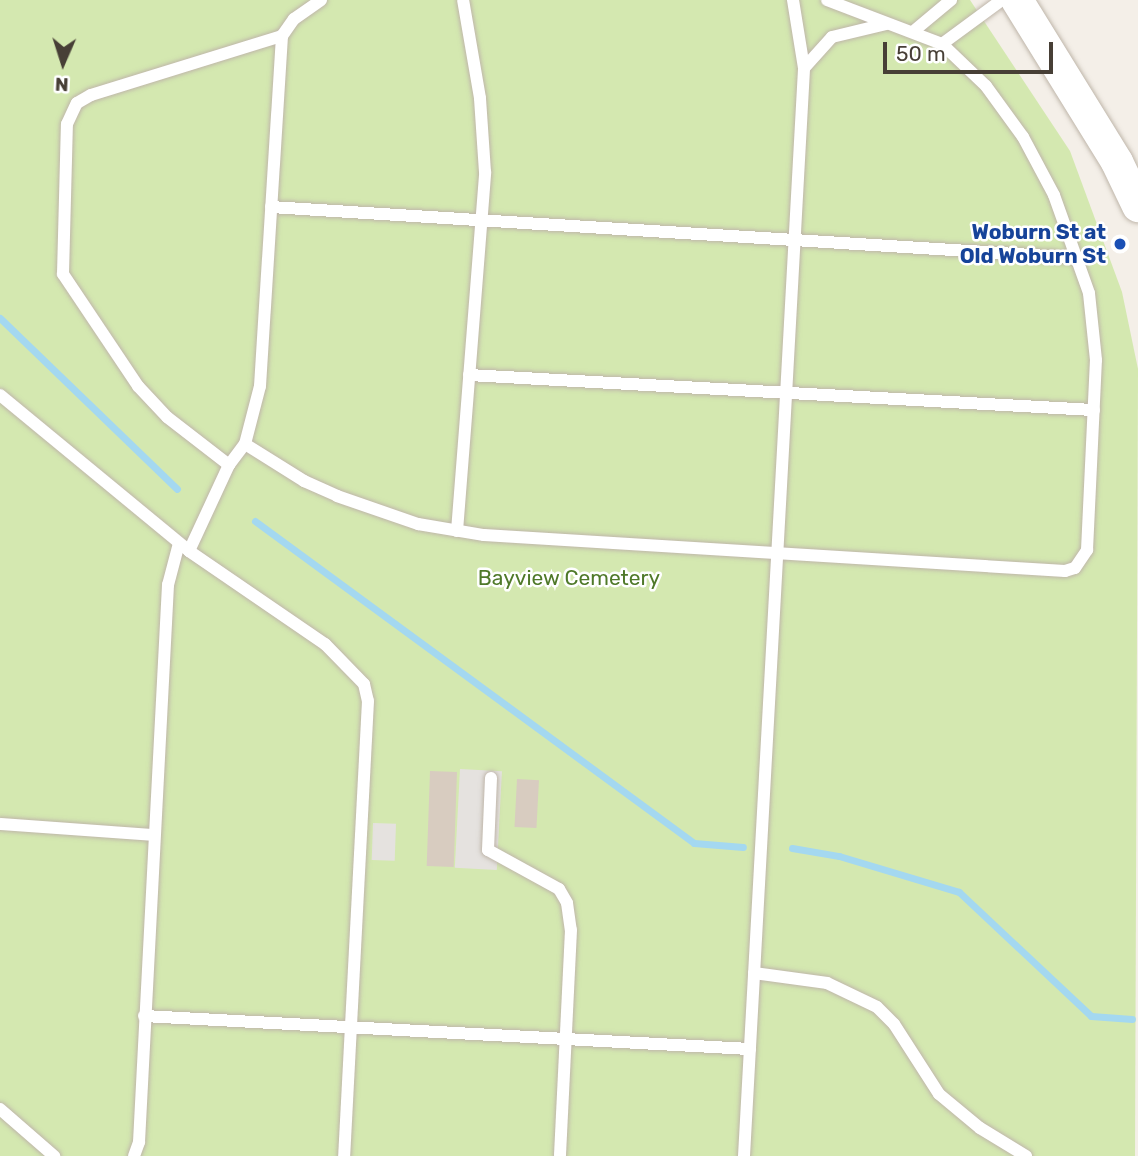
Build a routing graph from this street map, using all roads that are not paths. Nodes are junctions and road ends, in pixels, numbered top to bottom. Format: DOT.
graph roads {
  1 [pos="321,0"];
  2 [pos="463,0"];
  3 [pos="793,0"];
  4 [pos="827,0"];
  5 [pos="951,0"];
  6 [pos="1002,0"];
  7 [pos="1017,0"];
  8 [pos="890,24"];
  9 [pos="915,30"];
  10 [pos="282,36"];
  11 [pos="942,44"];
  12 [pos="804,68"];
  13 [pos="1138,206"];
  14 [pos="271,207"];
  15 [pos="481,221"];
  16 [pos="794,240"];
  17 [pos="1079,258"];
  18 [pos="469,375"];
  19 [pos="786,393"];
  20 [pos="0,395"];
  21 [pos="1094,410"];
  22 [pos="246,444"];
  23 [pos="229,465"];
  24 [pos="457,531"];
  25 [pos="184,547"];
  26 [pos="777,552"];
  27 [pos="491,778"];
  28 [pos="0,824"];
  29 [pos="153,835"];
  30 [pos="754,973"];
  31 [pos="144,1016"];
  32 [pos="351,1027"];
  33 [pos="566,1039"];
  34 [pos="750,1049"];
  35 [pos="0,1109"];
  36 [pos="54,1156"];
  37 [pos="134,1156"];
  38 [pos="344,1156"];
  39 [pos="560,1156"];
  40 [pos="744,1156"];
  41 [pos="1026,1156"];
  1 -- 10 [label="lane"];
  2 -- 15 [label="lane"];
  3 -- 12 [label="lane"];
  4 -- 8 [label="lane"];
  5 -- 9 [label="lane"];
  6 -- 11 [label="lane"];
  7 -- 13 [label="street"];
  8 -- 9 [label="lane"];
  8 -- 12 [label="lane"];
  9 -- 11 [label="lane"];
  10 -- 14 [label="lane"];
  10 -- 23 [label="lane"];
  11 -- 17 [label="lane"];
  12 -- 16 [label="lane"];
  14 -- 15 [label="lane"];
  14 -- 22 [label="lane"];
  15 -- 16 [label="lane"];
  15 -- 18 [label="lane"];
  16 -- 17 [label="lane"];
  16 -- 19 [label="lane"];
  17 -- 21 [label="lane"];
  18 -- 19 [label="lane"];
  18 -- 24 [label="lane"];
  19 -- 21 [label="lane"];
  19 -- 26 [label="lane"];
  20 -- 25 [label="lane"];
  21 -- 26 [label="lane"];
  22 -- 23 [label="lane"];
  22 -- 24 [label="lane"];
  23 -- 25 [label="lane"];
  24 -- 26 [label="lane"];
  25 -- 29 [label="lane"];
  25 -- 32 [label="lane"];
  26 -- 30 [label="lane"];
  27 -- 33 [label="lane"];
  28 -- 29 [label="lane"];
  29 -- 31 [label="lane"];
  30 -- 34 [label="lane"];
  30 -- 41 [label="lane"];
  31 -- 32 [label="lane"];
  31 -- 37 [label="lane"];
  32 -- 33 [label="lane"];
  32 -- 38 [label="lane"];
  33 -- 34 [label="lane"];
  33 -- 39 [label="lane"];
  34 -- 40 [label="lane"];
  35 -- 36 [label="lane"];
}
